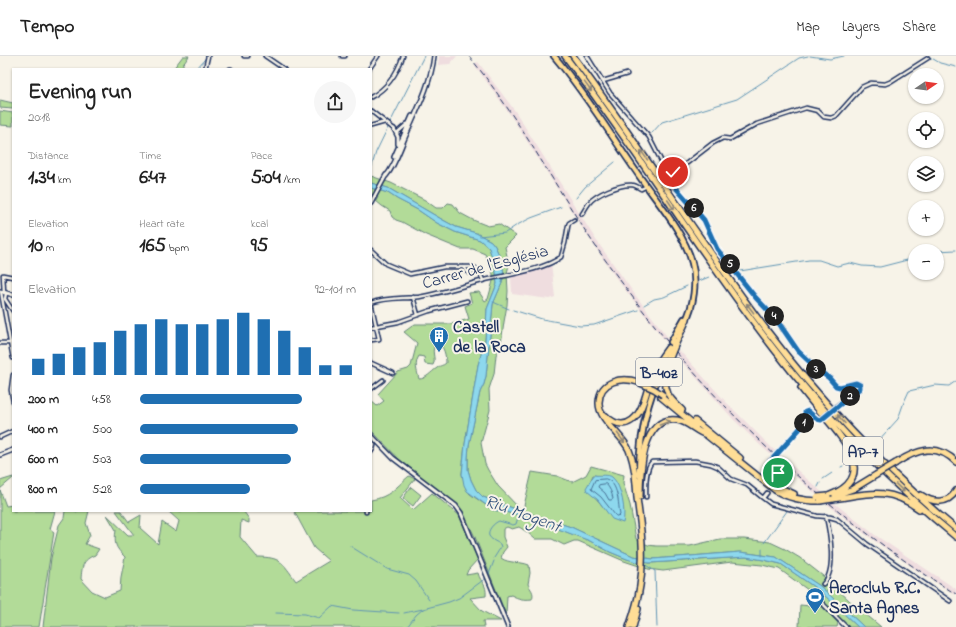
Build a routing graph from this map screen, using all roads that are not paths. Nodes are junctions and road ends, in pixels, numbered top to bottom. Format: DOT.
graph roads {
  1 [pos="208,56"];
  2 [pos="244,56"];
  3 [pos="248,56"];
  4 [pos="266,56"];
  5 [pos="378,56"];
  6 [pos="403,56"];
  7 [pos="434,56"];
  8 [pos="553,56"];
  9 [pos="565,56"];
  10 [pos="573,56"];
  11 [pos="587,56"];
  12 [pos="928,58"];
  13 [pos="205,68"];
  14 [pos="283,68"];
  15 [pos="370,68"];
  16 [pos="627,74"];
  17 [pos="603,81"];
  18 [pos="372,96"];
  19 [pos="372,112"];
  20 [pos="415,113"];
  21 [pos="386,123"];
  22 [pos="411,124"];
  23 [pos="372,126"];
  24 [pos="394,129"];
  25 [pos="400,130"];
  26 [pos="404,134"];
  27 [pos="398,135"];
  28 [pos="397,154"];
  29 [pos="668,173"];
  30 [pos="662,175"];
  31 [pos="645,187"];
  32 [pos="372,201"];
  33 [pos="582,214"];
  34 [pos="574,220"];
  35 [pos="372,251"];
  36 [pos="689,254"];
  37 [pos="462,267"];
  38 [pos="475,268"];
  39 [pos="12,277"];
  40 [pos="483,280"];
  41 [pos="3,292"];
  42 [pos="413,298"];
  43 [pos="467,301"];
  44 [pos="372,302"];
  45 [pos="5,303"];
  46 [pos="12,311"];
  47 [pos="418,315"];
  48 [pos="687,319"];
  49 [pos="376,326"];
  50 [pos="372,327"];
  51 [pos="372,340"];
  52 [pos="12,342"];
  53 [pos="0,343"];
  54 [pos="668,348"];
  55 [pos="780,356"];
  56 [pos="372,363"];
  57 [pos="393,373"];
  58 [pos="384,380"];
  59 [pos="12,382"];
  60 [pos="638,383"];
  61 [pos="372,388"];
  62 [pos="12,396"];
  63 [pos="662,396"];
  64 [pos="682,410"];
  65 [pos="12,431"];
  66 [pos="707,435"];
  67 [pos="372,436"];
  68 [pos="0,437"];
  69 [pos="12,450"];
  70 [pos="0,455"];
  71 [pos="956,462"];
  72 [pos="896,464"];
  73 [pos="956,467"];
  74 [pos="775,481"];
  75 [pos="908,486"];
  76 [pos="956,491"];
  77 [pos="766,493"];
  78 [pos="639,495"];
  79 [pos="646,497"];
  80 [pos="763,498"];
  81 [pos="830,498"];
  82 [pos="818,499"];
  83 [pos="826,516"];
  84 [pos="942,525"];
  85 [pos="956,529"];
  86 [pos="956,537"];
  87 [pos="823,584"];
  88 [pos="816,593"];
  89 [pos="950,601"];
  90 [pos="637,608"];
  91 [pos="508,627"];
  92 [pos="626,627"];
  93 [pos="629,627"];
  94 [pos="634,627"];
  95 [pos="846,627"];
  1 -- 13 [label="street"];
  2 -- 3 [label="street"];
  4 -- 14 [label="street"];
  5 -- 15 [label="street"];
  6 -- 18 [label="street"];
  7 -- 20 [label="street"];
  8 -- 36 [label="highway, B-40z"];
  9 -- 55 [label="highway, AP-7, one-way"];
  75 -- 10 [label="highway, AP-7, one-way"];
  11 -- 17 [label="street"];
  12 -- 29 [label="street"];
  16 -- 17 [label="street"];
  17 -- 29 [label="street"];
  19 -- 21 [label="street"];
  20 -- 22 [label="street"];
  20 -- 25 [label="street"];
  20 -- 26 [label="street"];
  21 -- 23 [label="street"];
  21 -- 24 [label="street"];
  22 -- 26 [label="street"];
  22 -- 28 [label="street"];
  24 -- 25 [label="street"];
  24 -- 27 [label="street"];
  25 -- 26 [label="street"];
  25 -- 27 [label="street"];
  26 -- 27 [label="street"];
  26 -- 28 [label="street"];
  27 -- 28 [label="street"];
  28 -- 32 [label="street"];
  29 -- 30 [label="street"];
  29 -- 74 [label="street, bridge"];
  31 -- 33 [label="street"];
  34 -- 40 [label="street, Carrer de l'Església"];
  35 -- 37 [label="street"];
  36 -- 48 [label="highway, B-40z"];
  36 -- 54 [label="highway, B-40z"];
  37 -- 38 [label="street"];
  37 -- 38 [label="street"];
  38 -- 40 [label="street"];
  39 -- 41 [label="street"];
  40 -- 42 [label="street, Carrer de l'Església"];
  41 -- 45 [label="street"];
  41 -- 45 [label="street"];
  42 -- 44 [label="street, Carrer de l'Església"];
  42 -- 47 [label="street"];
  43 -- 47 [label="street"];
  44 -- 49 [label="street"];
  45 -- 46 [label="street"];
  45 -- 52 [label="street"];
  47 -- 49 [label="street"];
  48 -- 64 [label="highway"];
  48 -- 78 [label="highway, B-40z"];
  49 -- 50 [label="street"];
  49 -- 51 [label="street"];
  52 -- 53 [label="street"];
  54 -- 60 [label="highway"];
  54 -- 78 [label="highway, B-40z"];
  55 -- 81 [label="highway"];
  55 -- 84 [label="highway, AP-7, one-way"];
  56 -- 57 [label="street"];
  58 -- 61 [label="street"];
  59 -- 62 [label="street"];
  60 -- 63 [label="highway, bridge"];
  60 -- 78 [label="highway, one-way"];
  63 -- 64 [label="highway"];
  63 -- 66 [label="highway"];
  64 -- 82 [label="highway"];
  65 -- 68 [label="street"];
  78 -- 66 [label="highway, one-way"];
  66 -- 82 [label="highway"];
  67 -- 91 [label="street"];
  69 -- 70 [label="street"];
  71 -- 72 [label="highway"];
  72 -- 73 [label="highway"];
  72 -- 81 [label="highway, bridge"];
  75 -- 76 [label="highway"];
  75 -- 85 [label="highway, AP-7"];
  77 -- 80 [label="street"];
  78 -- 90 [label="highway"];
  79 -- 80 [label="street"];
  80 -- 83 [label="street"];
  81 -- 82 [label="highway, bridge"];
  81 -- 84 [label="highway"];
  83 -- 87 [label="street"];
  83 -- 89 [label="street"];
  84 -- 86 [label="highway, AP-7"];
  88 -- 95 [label="street"];
  90 -- 92 [label="highway"];
  90 -- 93 [label="highway"];
  90 -- 94 [label="highway"];
}
